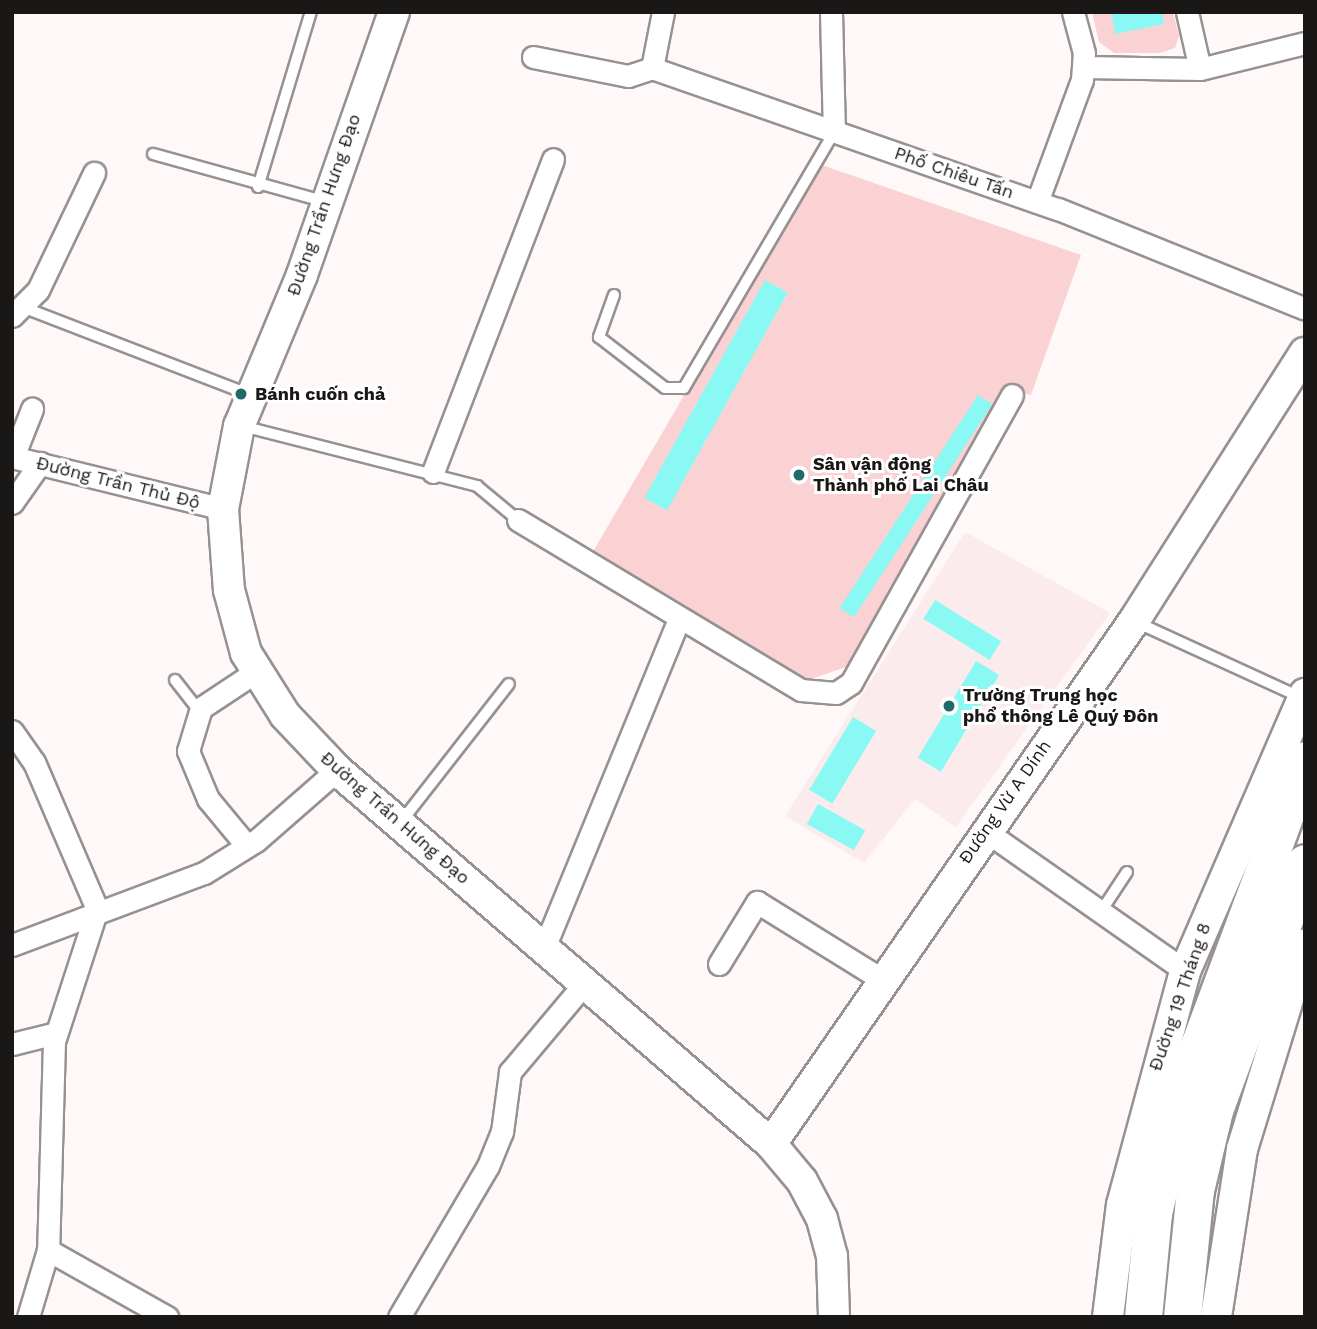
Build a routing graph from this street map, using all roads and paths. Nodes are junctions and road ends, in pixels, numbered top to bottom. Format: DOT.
graph roads {
  1 [pos="311,12"];
  2 [pos="394,12"];
  3 [pos="663,12"];
  4 [pos="831,12"];
  5 [pos="1073,12"];
  6 [pos="1187,12"];
  7 [pos="1305,43"];
  8 [pos="533,57"];
  9 [pos="1084,66"];
  10 [pos="652,68"];
  11 [pos="1200,69"];
  12 [pos="834,132"];
  13 [pos="153,154"];
  14 [pos="553,159"];
  15 [pos="94,173"];
  16 [pos="258,187"];
  17 [pos="326,202"];
  18 [pos="1037,202"];
  19 [pos="614,295"];
  20 [pos="1305,309"];
  21 [pos="19,312"];
  22 [pos="1305,353"];
  23 [pos="248,394"];
  24 [pos="1012,395"];
  25 [pos="32,409"];
  26 [pos="239,426"];
  27 [pos="13,457"];
  28 [pos="40,463"];
  29 [pos="433,472"];
  30 [pos="12,503"];
  31 [pos="223,509"];
  32 [pos="518,520"];
  33 [pos="678,619"];
  34 [pos="1134,621"];
  35 [pos="257,671"];
  36 [pos="175,680"];
  37 [pos="509,684"];
  38 [pos="1304,696"];
  39 [pos="199,711"];
  40 [pos="12,731"];
  41 [pos="1305,760"];
  42 [pos="337,771"];
  43 [pos="401,822"];
  44 [pos="984,830"];
  45 [pos="247,846"];
  46 [pos="1305,863"];
  47 [pos="1127,873"];
  48 [pos="1242,874"];
  49 [pos="97,909"];
  50 [pos="1100,913"];
  51 [pos="1305,944"];
  52 [pos="12,945"];
  53 [pos="544,948"];
  54 [pos="719,964"];
  55 [pos="1185,971"];
  56 [pos="883,980"];
  57 [pos="583,985"];
  58 [pos="56,1033"];
  59 [pos="12,1044"];
  60 [pos="771,1144"];
  61 [pos="48,1250"];
  62 [pos="839,1315"];
  63 [pos="27,1317"];
  64 [pos="167,1317"];
  65 [pos="399,1317"];
  66 [pos="1108,1317"];
  67 [pos="1143,1317"];
  68 [pos="1182,1317"];
  69 [pos="1216,1317"];
  1 -- 16 [label="lane"];
  2 -- 17 [label="street, Đường Trần Hưng Đạo"];
  3 -- 10 [label="street"];
  4 -- 12 [label="street"];
  5 -- 9 [label="street"];
  6 -- 11 [label="street"];
  7 -- 11 [label="street"];
  8 -- 10 [label="street"];
  9 -- 11 [label="street"];
  9 -- 18 [label="street"];
  10 -- 12 [label="street, Phố Chiêu Tấn"];
  12 -- 18 [label="street, Phố Chiêu Tấn"];
  12 -- 19 [label="lane"];
  13 -- 16 [label="lane"];
  14 -- 29 [label="street"];
  15 -- 21 [label="street"];
  16 -- 17 [label="lane"];
  17 -- 23 [label="street, Đường Trần Hưng Đạo"];
  18 -- 20 [label="street, Phố Chiêu Tấn"];
  21 -- 23 [label="lane"];
  22 -- 34 [label="street, Đường Vừ A Dính"];
  23 -- 26 [label="street, Đường Trần Hưng Đạo"];
  24 -- 33 [label="street"];
  25 -- 27 [label="street"];
  26 -- 29 [label="lane"];
  26 -- 31 [label="street, Đường Trần Hưng Đạo"];
  27 -- 28 [label="street, Đường Trần Thủ Độ"];
  28 -- 30 [label="street"];
  28 -- 31 [label="street, Đường Trần Thủ Độ"];
  29 -- 32 [label="lane"];
  31 -- 35 [label="street, Đường Trần Hưng Đạo"];
  32 -- 33 [label="street"];
  33 -- 53 [label="street"];
  34 -- 38 [label="lane"];
  34 -- 44 [label="street, Đường Vừ A Dính"];
  35 -- 39 [label="street"];
  35 -- 42 [label="street, Đường Trần Hưng Đạo"];
  36 -- 39 [label="lane"];
  37 -- 43 [label="lane"];
  38 -- 48 [label="street, Đường 19 Tháng 8"];
  39 -- 45 [label="street"];
  40 -- 49 [label="street"];
  41 -- 48 [label="highway, Đường 19 Tháng 8"];
  42 -- 43 [label="street, Đường Trần Hưng Đạo"];
  42 -- 45 [label="street"];
  43 -- 53 [label="street, Đường Trần Hưng Đạo"];
  44 -- 50 [label="street"];
  44 -- 56 [label="street, Đường Vừ A Dính"];
  45 -- 49 [label="street"];
  46 -- 68 [label="highway"];
  47 -- 50 [label="lane"];
  48 -- 55 [label="street, Đường 19 Tháng 8"];
  48 -- 67 [label="highway, Đường 19 Tháng 8"];
  49 -- 52 [label="street"];
  49 -- 58 [label="street"];
  50 -- 55 [label="street"];
  51 -- 69 [label="street"];
  53 -- 57 [label="street, Đường Trần Hưng Đạo"];
  54 -- 56 [label="street"];
  55 -- 66 [label="street, Đường 19 Tháng 8"];
  56 -- 60 [label="street, Đường Vừ A Dính"];
  57 -- 60 [label="street, Đường Trần Hưng Đạo"];
  57 -- 65 [label="street"];
  58 -- 59 [label="street"];
  58 -- 61 [label="street"];
  60 -- 62 [label="street, Đường Trần Hưng Đạo"];
  61 -- 63 [label="street"];
  61 -- 64 [label="street"];
}
